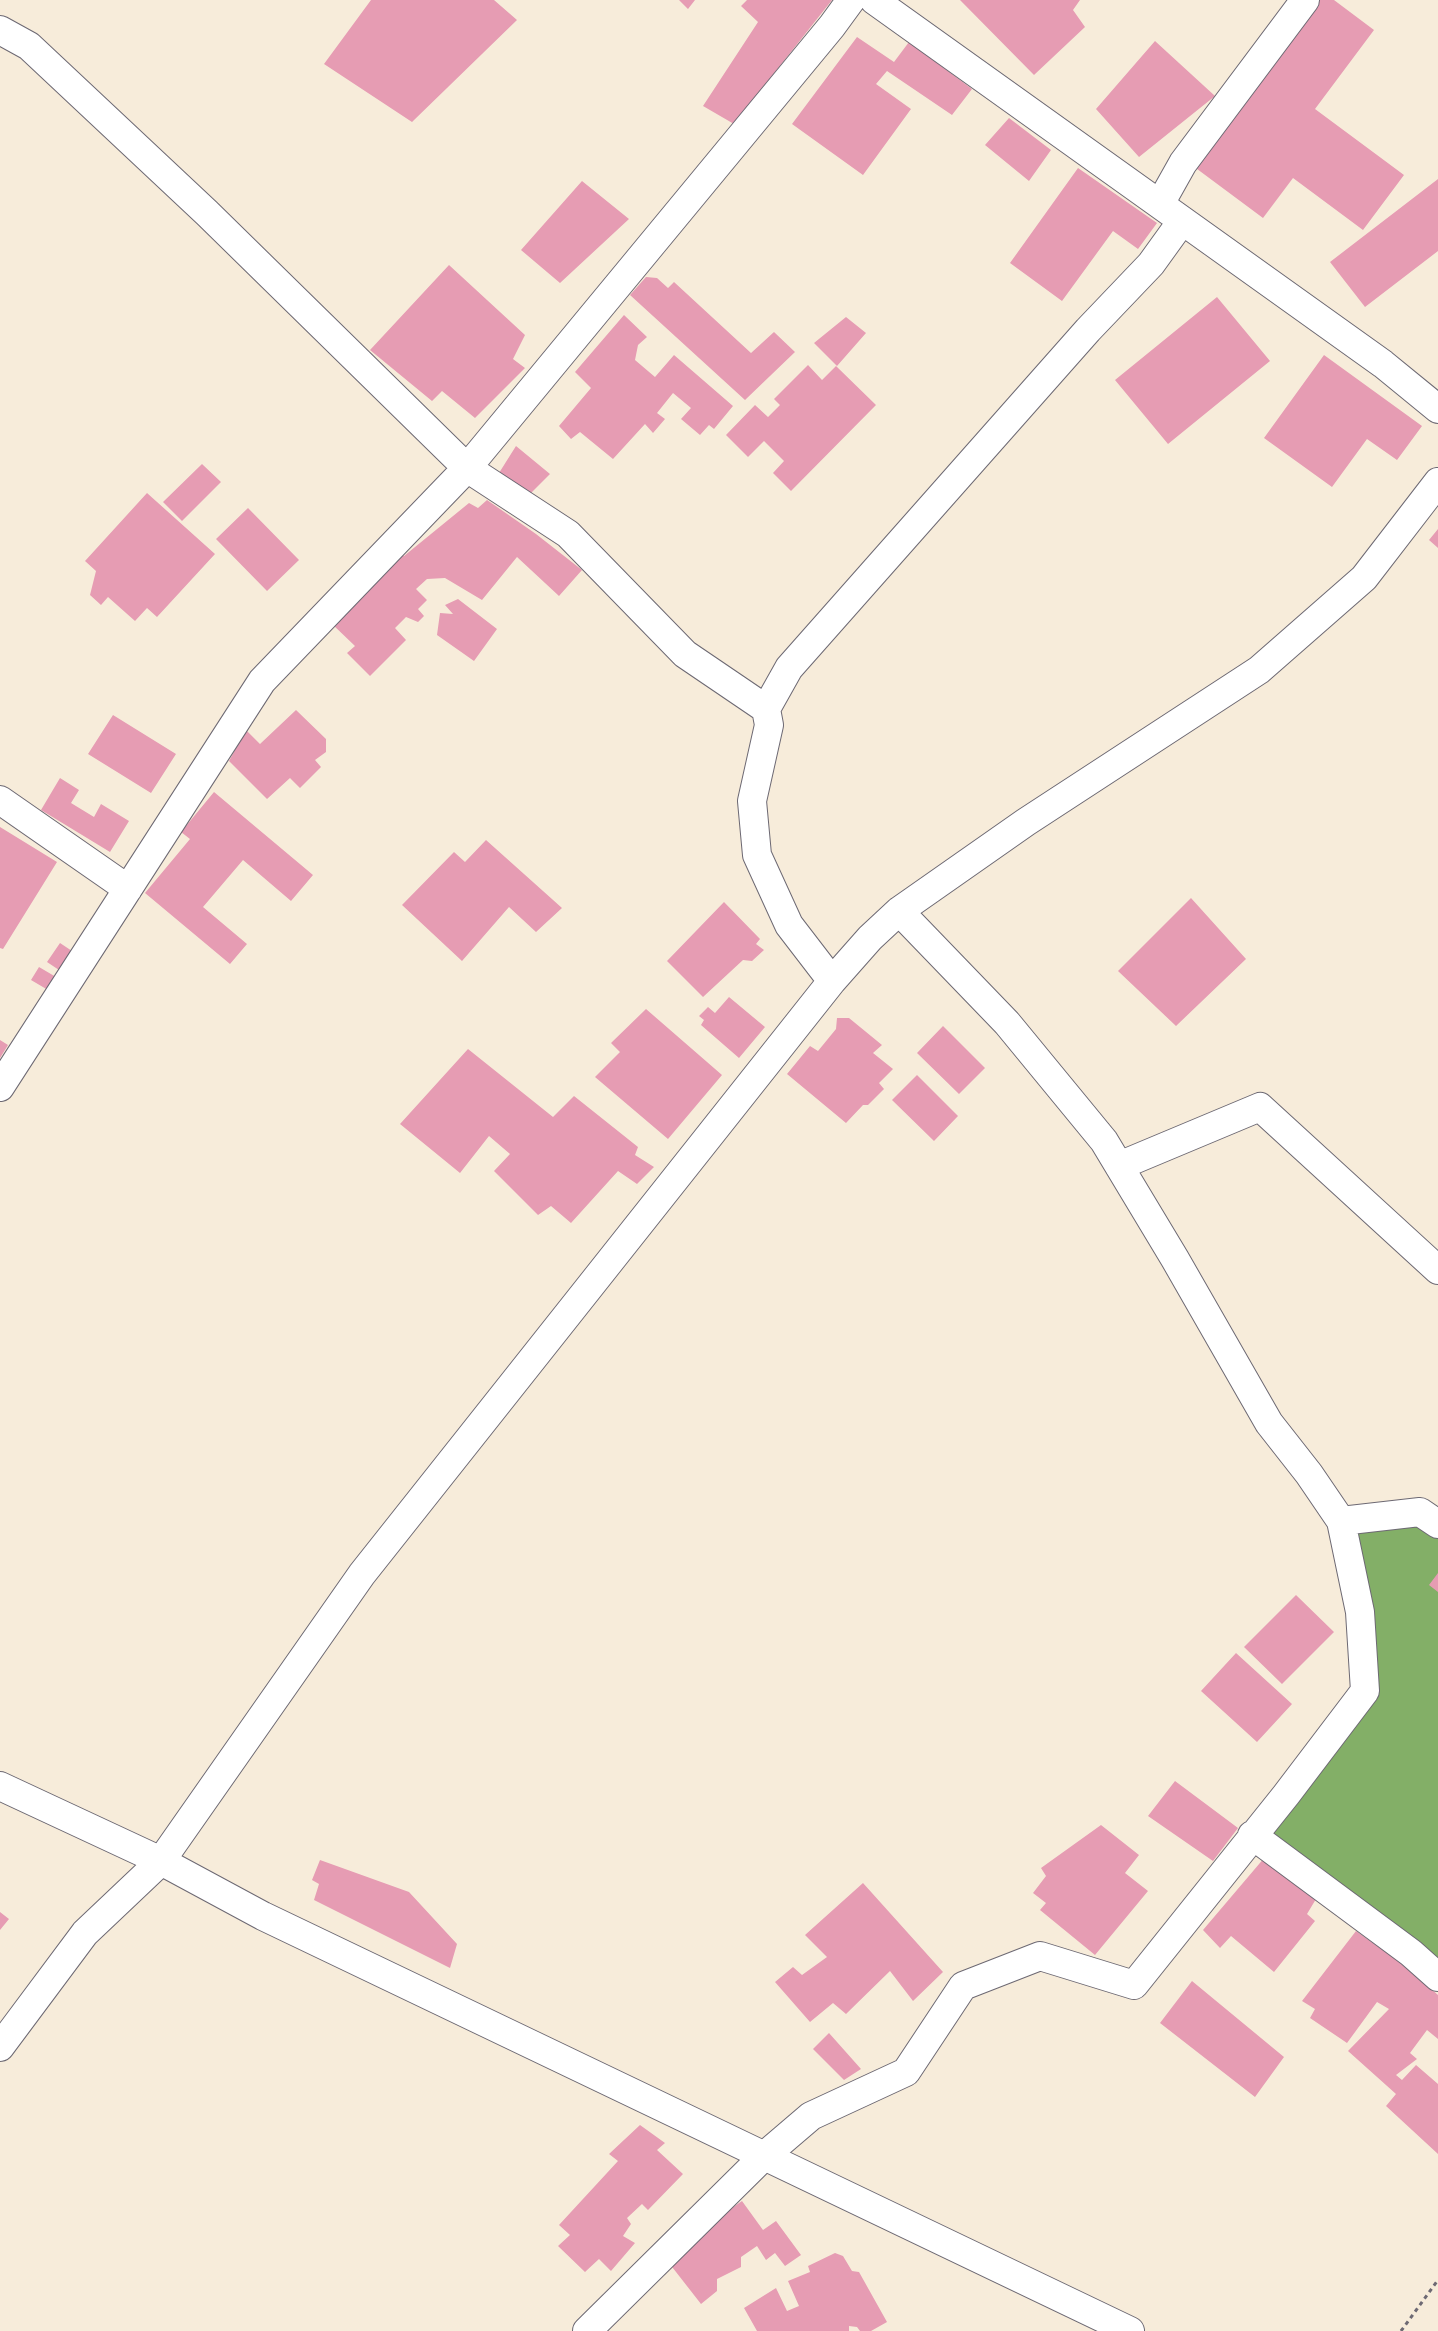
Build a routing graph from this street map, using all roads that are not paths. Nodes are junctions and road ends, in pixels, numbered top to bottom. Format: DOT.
graph roads {
  1 [pos="851,0"];
  2 [pos="874,0"];
  3 [pos="1305,0"];
  4 [pos="0,30"];
  5 [pos="1160,204"];
  6 [pos="1182,221"];
  7 [pos="1438,409"];
  8 [pos="467,468"];
  9 [pos="1438,482"];
  10 [pos="766,710"];
  11 [pos="0,800"];
  12 [pos="128,889"];
  13 [pos="900,911"];
  14 [pos="832,981"];
  15 [pos="0,1087"];
  16 [pos="1119,1166"];
  17 [pos="1438,1270"];
  18 [pos="1341,1521"];
  19 [pos="1438,1524"];
  20 [pos="0,1786"];
  21 [pos="1252,1835"];
  22 [pos="161,1861"];
  23 [pos="1438,1977"];
  24 [pos="0,2047"];
  25 [pos="763,2157"];
  26 [pos="587,2331"];
  27 [pos="1130,2331"];
  1 -- 8 [label="street"];
  2 -- 5 [label="street"];
  3 -- 5 [label="street"];
  4 -- 8 [label="street"];
  5 -- 6 [label="street"];
  6 -- 7 [label="street"];
  6 -- 10 [label="street"];
  8 -- 10 [label="street"];
  8 -- 12 [label="street"];
  9 -- 13 [label="street"];
  10 -- 14 [label="street"];
  11 -- 12 [label="street"];
  12 -- 15 [label="street"];
  13 -- 14 [label="street"];
  13 -- 16 [label="street"];
  14 -- 22 [label="street"];
  16 -- 17 [label="street"];
  16 -- 18 [label="street"];
  18 -- 19 [label="street"];
  18 -- 21 [label="street"];
  20 -- 22 [label="street"];
  21 -- 23 [label="street"];
  21 -- 25 [label="street"];
  22 -- 24 [label="street"];
  22 -- 25 [label="street"];
  25 -- 26 [label="street"];
  25 -- 27 [label="street"];
}
